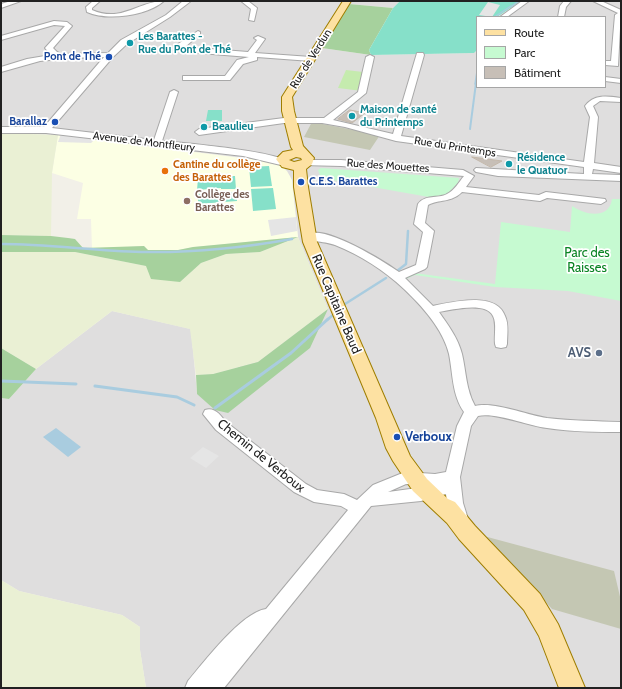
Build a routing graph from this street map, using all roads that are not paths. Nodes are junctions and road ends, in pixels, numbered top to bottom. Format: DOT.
graph roads {
  1 [pos="18,1"];
  2 [pos="97,1"];
  3 [pos="161,1"];
  4 [pos="188,1"];
  5 [pos="244,1"];
  6 [pos="347,1"];
  7 [pos="526,1"];
  8 [pos="568,1"];
  9 [pos="596,1"];
  10 [pos="1,6"];
  11 [pos="131,13"];
  12 [pos="621,13"];
  13 [pos="504,16"];
  14 [pos="561,16"];
  15 [pos="162,20"];
  16 [pos="252,20"];
  17 [pos="198,33"];
  18 [pos="1,38"];
  19 [pos="258,38"];
  20 [pos="110,55"];
  21 [pos="250,55"];
  22 [pos="420,55"];
  23 [pos="62,57"];
  24 [pos="370,57"];
  25 [pos="310,61"];
  26 [pos="606,64"];
  27 [pos="1,70"];
  28 [pos="186,78"];
  29 [pos="606,80"];
  30 [pos="621,81"];
  31 [pos="174,92"];
  32 [pos="621,100"];
  33 [pos="290,120"];
  34 [pos="325,122"];
  35 [pos="52,127"];
  36 [pos="1,130"];
  37 [pos="199,132"];
  38 [pos="76,134"];
  39 [pos="396,138"];
  40 [pos="157,143"];
  41 [pos="287,159"];
  42 [pos="305,160"];
  43 [pos="589,165"];
  44 [pos="472,167"];
  45 [pos="621,170"];
  46 [pos="587,176"];
  47 [pos="621,178"];
  48 [pos="301,187"];
  49 [pos="459,189"];
  50 [pos="601,201"];
  51 [pos="309,237"];
  52 [pos="400,278"];
  53 [pos="430,310"];
  54 [pos="501,344"];
  55 [pos="472,413"];
  56 [pos="210,414"];
  57 [pos="621,427"];
  58 [pos="452,478"];
  59 [pos="425,485"];
  60 [pos="364,504"];
  61 [pos="457,521"];
  62 [pos="279,606"];
  63 [pos="195,688"];
  64 [pos="210,688"];
  65 [pos="572,688"];
  1 -- 10 [label="street"];
  2 -- 11 [label="street"];
  3 -- 11 [label="street"];
  4 -- 15 [label="street"];
  5 -- 16 [label="street"];
  6 -- 25 [label="main road, Rue de Verdun"];
  7 -- 13 [label="street"];
  8 -- 14 [label="street"];
  9 -- 12 [label="street"];
  11 -- 15 [label="street"];
  12 -- 26 [label="street"];
  15 -- 20 [label="street"];
  17 -- 21 [label="street"];
  18 -- 23 [label="street"];
  19 -- 21 [label="street"];
  20 -- 23 [label="street"];
  20 -- 35 [label="street"];
  21 -- 25 [label="street"];
  22 -- 39 [label="street"];
  23 -- 27 [label="street"];
  24 -- 34 [label="street"];
  25 -- 28 [label="street"];
  25 -- 33 [label="main road, Rue de Verdun"];
  29 -- 30 [label="street"];
  31 -- 40 [label="street"];
  32 -- 43 [label="street"];
  33 -- 34 [label="street, Rue du Printemps"];
  33 -- 37 [label="street, Rue du Printemps"];
  33 -- 41 [label="main road, Rue de Verdun"];
  33 -- 42 [label="main road, Rue de Verdun"];
  34 -- 39 [label="street, Rue du Printemps"];
  35 -- 36 [label="street, Avenue de Montfleury"];
  35 -- 38 [label="street, Avenue de Montfleury"];
  35 -- 38 [label="street"];
  38 -- 40 [label="street, Avenue de Montfleury"];
  39 -- 44 [label="street, Rue du Printemps"];
  40 -- 41 [label="street, Avenue de Montfleury"];
  41 -- 42 [label="main road"];
  41 -- 48 [label="main road, Rue Capitaine Baud"];
  42 -- 44 [label="street, Rue des Mouettes"];
  42 -- 48 [label="main road, Rue Capitaine Baud"];
  43 -- 44 [label="street, Rue du Printemps"];
  43 -- 45 [label="street, Rue du Printemps"];
  43 -- 46 [label="street"];
  44 -- 46 [label="street, Rue des Mouettes"];
  44 -- 49 [label="street"];
  46 -- 47 [label="street, Rue des Mouettes"];
  48 -- 51 [label="main road, Rue Capitaine Baud"];
  49 -- 50 [label="street"];
  49 -- 52 [label="street"];
  51 -- 52 [label="street"];
  51 -- 59 [label="main road, Rue Capitaine Baud"];
  52 -- 53 [label="street"];
  53 -- 54 [label="street"];
  53 -- 55 [label="street"];
  55 -- 57 [label="street"];
  55 -- 58 [label="street"];
  56 -- 60 [label="street, Chemin de Verboux"];
  58 -- 59 [label="street"];
  58 -- 61 [label="street"];
  59 -- 60 [label="street"];
  59 -- 60 [label="street"];
  59 -- 61 [label="main road, Rue Capitaine Baud"];
  60 -- 62 [label="street"];
  61 -- 65 [label="main road, Rue Capitaine Baud"];
  62 -- 63 [label="street"];
  62 -- 64 [label="street"];
}
